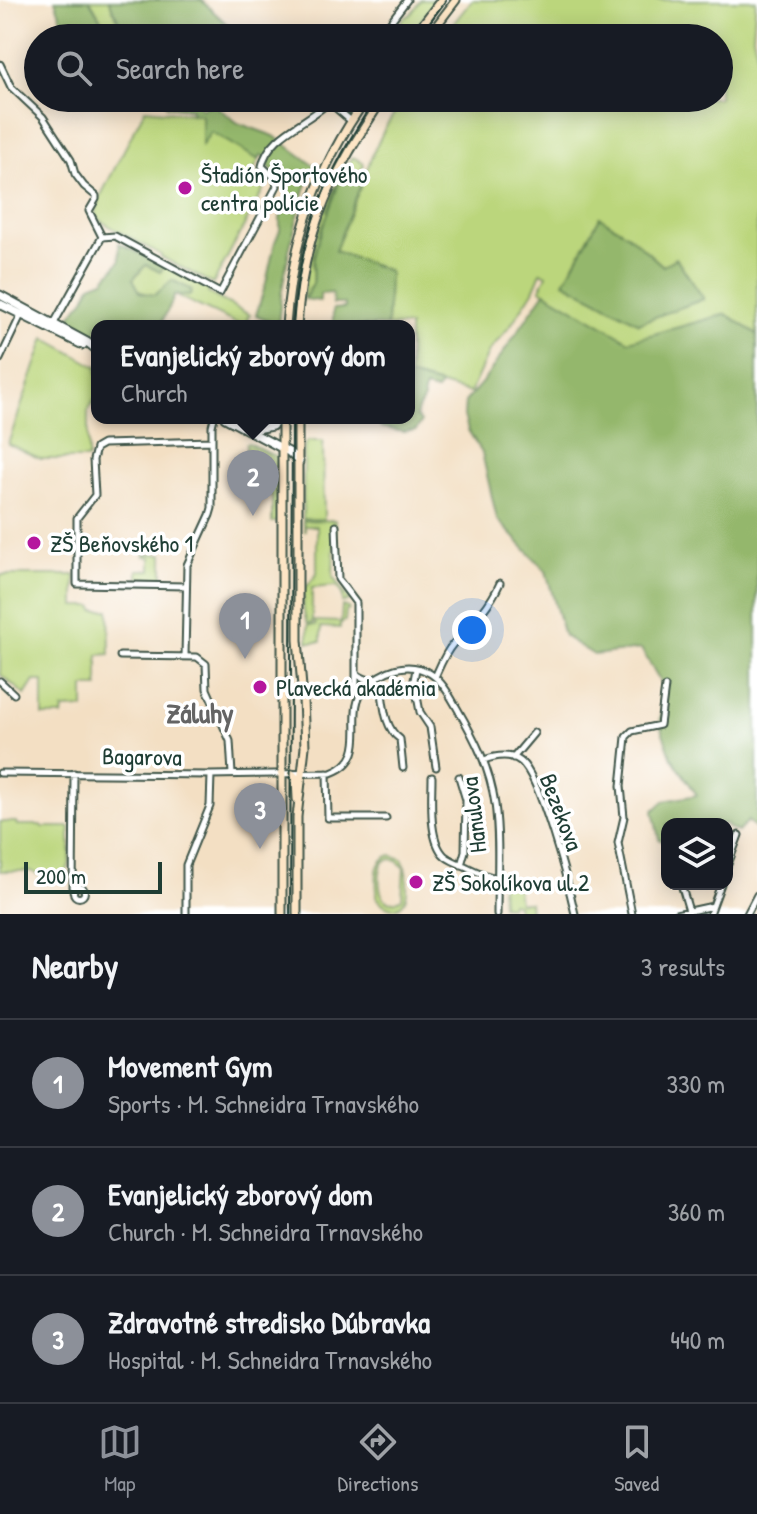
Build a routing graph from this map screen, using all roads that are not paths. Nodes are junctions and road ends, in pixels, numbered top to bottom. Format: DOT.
graph roads {
  1 [pos="407,0"];
  2 [pos="441,0"];
  3 [pos="456,0"];
  4 [pos="389,24"];
  5 [pos="423,24"];
  6 [pos="438,24"];
  7 [pos="0,64"];
  8 [pos="24,99"];
  9 [pos="38,112"];
  10 [pos="317,112"];
  11 [pos="342,112"];
  12 [pos="357,112"];
  13 [pos="375,112"];
  14 [pos="351,121"];
  15 [pos="102,237"];
  16 [pos="0,295"];
  17 [pos="0,304"];
  18 [pos="21,315"];
  19 [pos="286,320"];
  20 [pos="298,320"];
  21 [pos="52,327"];
  22 [pos="91,346"];
  23 [pos="0,359"];
  24 [pos="213,424"];
  25 [pos="236,424"];
  26 [pos="274,424"];
  27 [pos="281,424"];
  28 [pos="298,424"];
  29 [pos="248,430"];
  30 [pos="298,439"];
  31 [pos="212,441"];
  32 [pos="282,449"];
  33 [pos="299,462"];
  34 [pos="336,526"];
  35 [pos="500,583"];
  36 [pos="186,586"];
  37 [pos="120,656"];
  38 [pos="185,656"];
  39 [pos="416,669"];
  40 [pos="357,673"];
  41 [pos="435,677"];
  42 [pos="0,681"];
  43 [pos="373,682"];
  44 [pos="665,687"];
  45 [pos="14,694"];
  46 [pos="360,697"];
  47 [pos="534,733"];
  48 [pos="513,758"];
  49 [pos="484,760"];
  50 [pos="436,767"];
  51 [pos="403,768"];
  52 [pos="0,773"];
  53 [pos="74,773"];
  54 [pos="303,773"];
  55 [pos="327,773"];
  56 [pos="232,774"];
  57 [pos="283,774"];
  58 [pos="292,774"];
  59 [pos="211,775"];
  60 [pos="432,777"];
  61 [pos="459,777"];
  62 [pos="297,817"];
  63 [pos="386,818"];
  64 [pos="739,835"];
  65 [pos="733,851"];
  66 [pos="461,865"];
  67 [pos="497,878"];
  68 [pos="683,890"];
  69 [pos="719,890"];
  70 [pos="73,891"];
  71 [pos="757,895"];
  72 [pos="713,906"];
  73 [pos="689,911"];
  74 [pos="186,914"];
  75 [pos="282,914"];
  76 [pos="297,914"];
  77 [pos="497,914"];
  78 [pos="575,914"];
  79 [pos="632,914"];
  80 [pos="676,914"];
  81 [pos="710,914"];
  82 [pos="747,914"];
  1 -- 4 [label="street"];
  2 -- 5 [label="main road"];
  3 -- 6 [label="main road"];
  7 -- 8 [label="street"];
  9 -- 15 [label="street"];
  10 -- 15 [label="street"];
  11 -- 14 [label="street"];
  12 -- 14 [label="main road"];
  13 -- 20 [label="main road"];
  14 -- 19 [label="main road"];
  15 -- 21 [label="street"];
  16 -- 21 [label="street"];
  17 -- 18 [label="street"];
  18 -- 21 [label="street"];
  18 -- 23 [label="street"];
  21 -- 22 [label="street"];
  24 -- 31 [label="street"];
  25 -- 29 [label="street"];
  26 -- 29 [label="street"];
  27 -- 32 [label="main road"];
  28 -- 30 [label="main road"];
  29 -- 32 [label="street"];
  30 -- 32 [label="street"];
  30 -- 33 [label="main road"];
  31 -- 36 [label="street"];
  31 -- 36 [label="street"];
  32 -- 33 [label="street"];
  32 -- 57 [label="main road"];
  33 -- 54 [label="main road"];
  34 -- 40 [label="street"];
  35 -- 41 [label="street"];
  36 -- 38 [label="street"];
  37 -- 38 [label="street"];
  38 -- 56 [label="street"];
  39 -- 41 [label="street"];
  39 -- 43 [label="street"];
  39 -- 50 [label="street"];
  40 -- 43 [label="street"];
  40 -- 46 [label="street"];
  41 -- 49 [label="street, Hanulova"];
  42 -- 45 [label="street"];
  43 -- 46 [label="street"];
  43 -- 51 [label="street"];
  44 -- 79 [label="street"];
  46 -- 55 [label="street"];
  47 -- 48 [label="street"];
  48 -- 49 [label="street, Bezekova"];
  48 -- 78 [label="street, Bezekova"];
  49 -- 67 [label="street, Hanulova"];
  52 -- 53 [label="street, Bagarova"];
  53 -- 59 [label="street, Bagarova"];
  53 -- 70 [label="street"];
  54 -- 55 [label="street"];
  54 -- 58 [label="street, Bagarova"];
  54 -- 62 [label="main road"];
  55 -- 63 [label="street"];
  56 -- 57 [label="street, Bagarova"];
  56 -- 59 [label="street, Bagarova"];
  57 -- 58 [label="street, Bagarova"];
  57 -- 75 [label="main road"];
  58 -- 62 [label="main road"];
  59 -- 74 [label="street"];
  60 -- 66 [label="street"];
  61 -- 66 [label="street"];
  62 -- 76 [label="main road"];
  64 -- 65 [label="street"];
  66 -- 67 [label="street"];
  67 -- 77 [label="street, Hanulova"];
  68 -- 73 [label="street"];
  69 -- 72 [label="street"];
  71 -- 82 [label="street"];
  72 -- 73 [label="street"];
  72 -- 81 [label="street"];
  73 -- 80 [label="street"];
}
